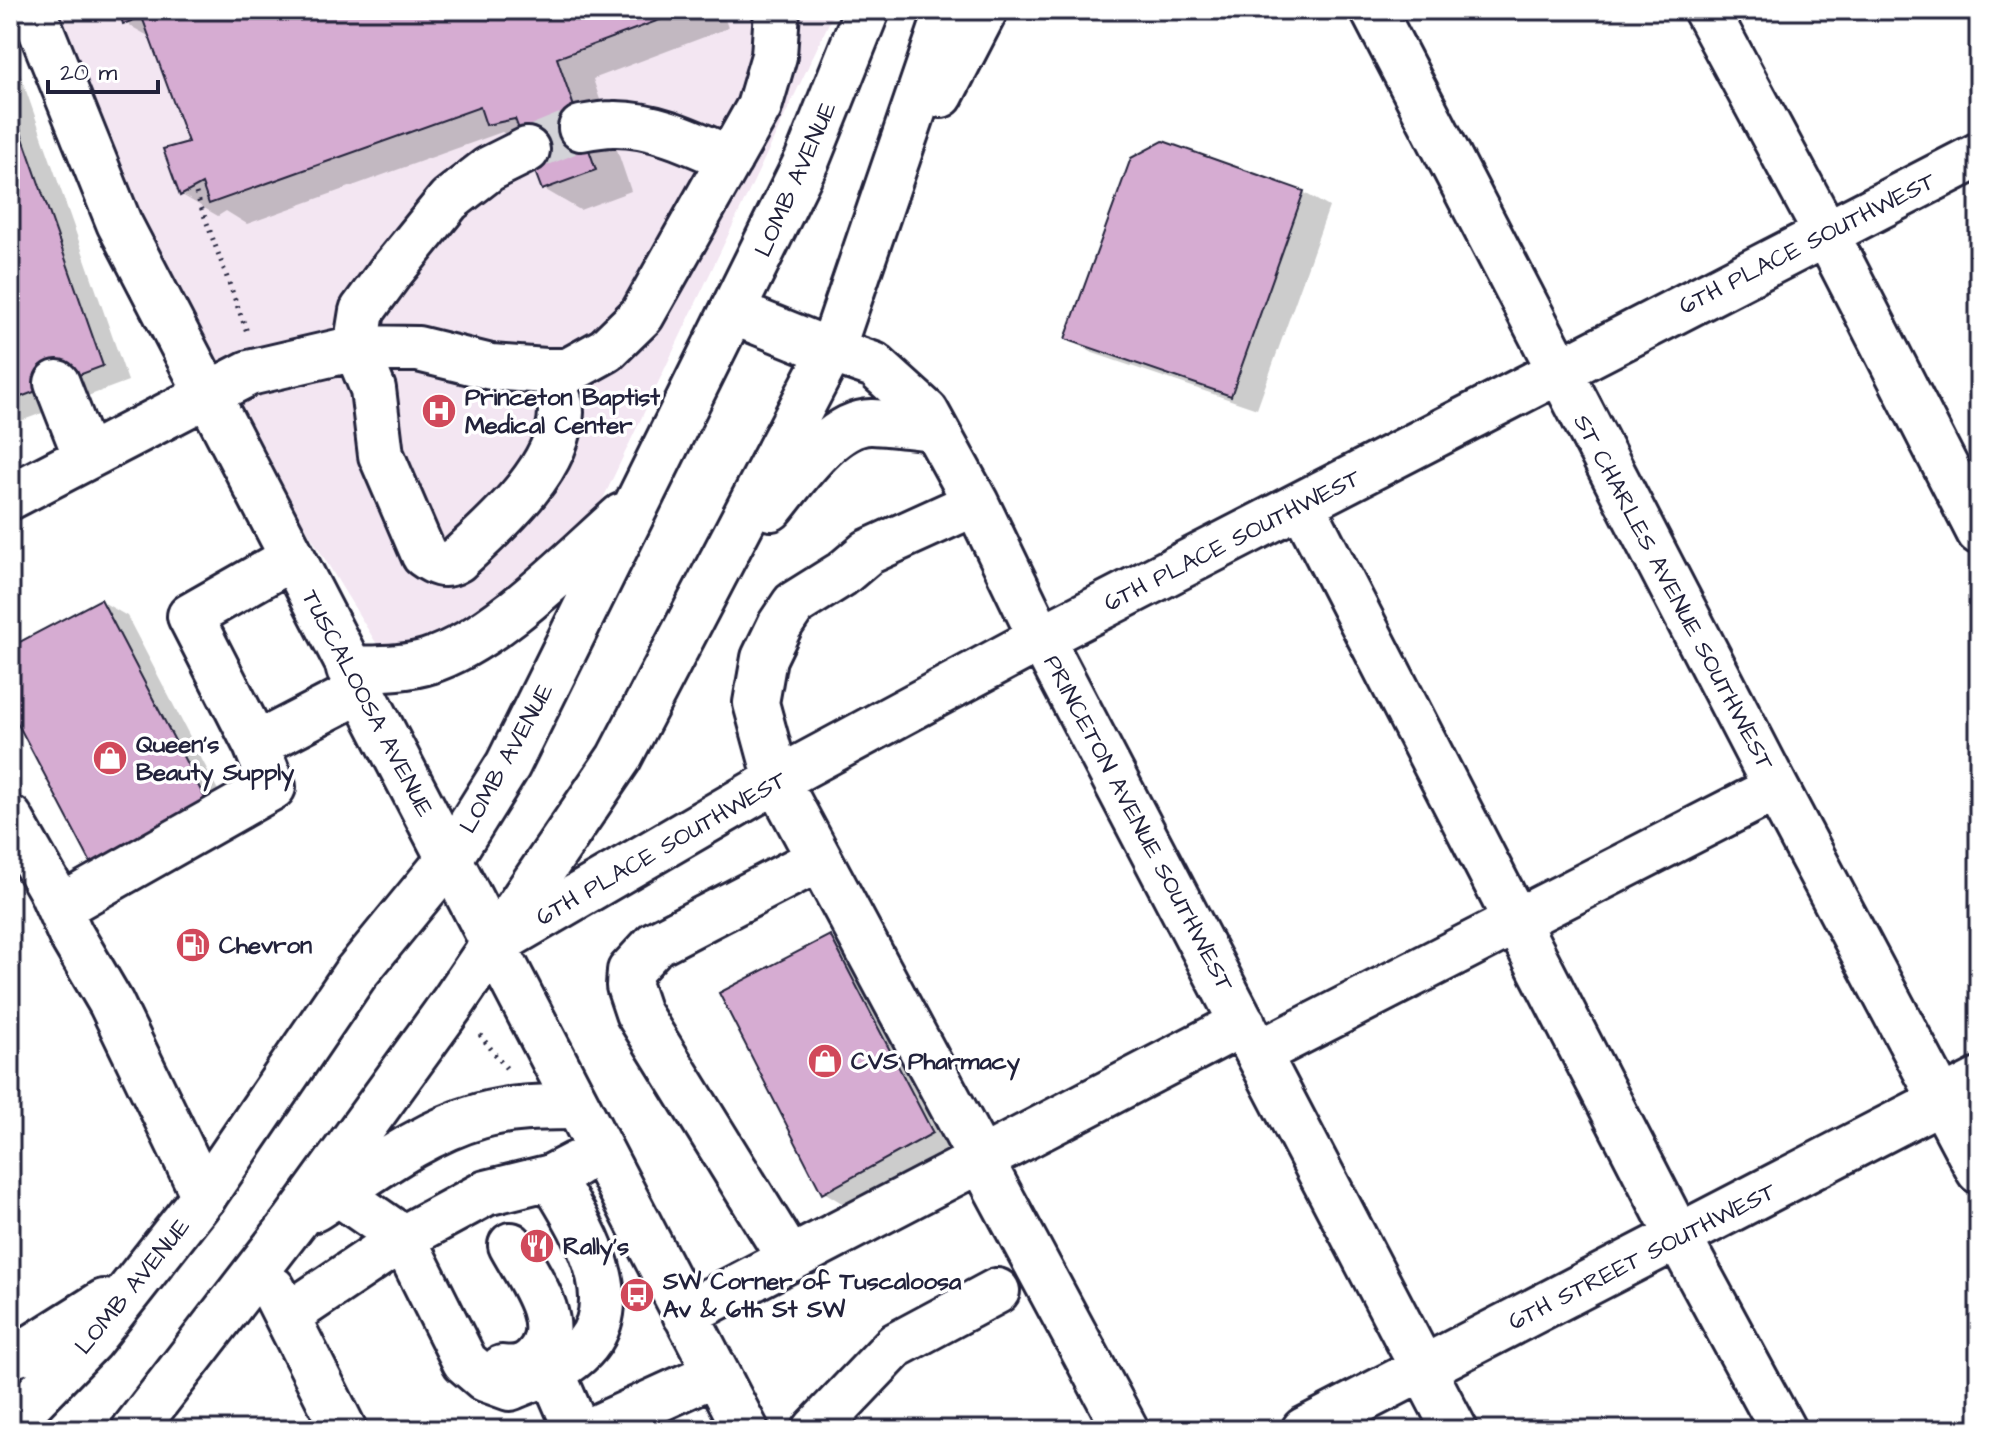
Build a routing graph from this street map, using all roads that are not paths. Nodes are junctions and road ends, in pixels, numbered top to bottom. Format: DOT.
graph roads {
  1 [pos="33,10"];
  2 [pos="777,10"];
  3 [pos="867,10"];
  4 [pos="948,10"];
  5 [pos="985,10"];
  6 [pos="1373,10"];
  7 [pos="1706,10"];
  8 [pos="581,128"];
  9 [pos="527,150"];
  10 [pos="1979,155"];
  11 [pos="730,159"];
  12 [pos="882,202"];
  13 [pos="1826,233"];
  14 [pos="733,312"];
  15 [pos="356,348"];
  16 [pos="832,349"];
  17 [pos="1558,370"];
  18 [pos="546,371"];
  19 [pos="57,383"];
  20 [pos="207,394"];
  21 [pos="934,428"];
  22 [pos="86,457"];
  23 [pos="10,497"];
  24 [pos="639,501"];
  25 [pos="976,503"];
  26 [pos="1302,505"];
  27 [pos="1979,532"];
  28 [pos="292,558"];
  29 [pos="705,596"];
  30 [pos="1041,638"];
  31 [pos="355,680"];
  32 [pos="256,745"];
  33 [pos="777,780"];
  34 [pos="1776,788"];
  35 [pos="10,818"];
  36 [pos="450,858"];
  37 [pos="819,859"];
  38 [pos="59,908"];
  39 [pos="1515,921"];
  40 [pos="495,944"];
  41 [pos="1251,1038"];
  42 [pos="1979,1081"];
  43 [pos="1941,1100"];
  44 [pos="577,1107"];
  45 [pos="600,1151"];
  46 [pos="982,1161"];
  47 [pos="1979,1171"];
  48 [pos="338,1193"];
  49 [pos="204,1196"];
  50 [pos="551,1202"];
  51 [pos="295,1221"];
  52 [pos="500,1221"];
  53 [pos="403,1238"];
  54 [pos="1679,1238"];
  55 [pos="790,1259"];
  56 [pos="261,1265"];
  57 [pos="136,1282"];
  58 [pos="997,1291"];
  59 [pos="685,1314"];
  60 [pos="287,1316"];
  61 [pos="10,1356"];
  62 [pos="465,1362"];
  63 [pos="1423,1369"];
  64 [pos="551,1370"];
  65 [pos="716,1373"];
  66 [pos="10,1423"];
  67 [pos="134,1430"];
  68 [pos="344,1430"];
  69 [pos="577,1430"];
  70 [pos="591,1430"];
  71 [pos="746,1430"];
  72 [pos="815,1430"];
  73 [pos="1126,1430"];
  74 [pos="1304,1430"];
  75 [pos="1455,1430"];
  76 [pos="1783,1430"];
  1 -- 20 [label="street, TUSCALOOSA AVENUE"];
  2 -- 11 [label="street"];
  3 -- 14 [label="street, LOMB AVENUE"];
  4 -- 12 [label="street"];
  5 -- 12 [label="street"];
  6 -- 17 [label="street, ST CHARLES AVENUE SOUTHWEST"];
  7 -- 13 [label="street"];
  8 -- 11 [label="street"];
  9 -- 15 [label="street"];
  10 -- 13 [label="street, 6TH PLACE SOUTHWEST"];
  11 -- 18 [label="street"];
  12 -- 16 [label="street"];
  13 -- 17 [label="street, 6TH PLACE SOUTHWEST"];
  13 -- 27 [label="street"];
  14 -- 16 [label="street, PRINCETON AVENUE SOUTHWEST"];
  14 -- 24 [label="street, LOMB AVENUE"];
  15 -- 18 [label="street"];
  15 -- 18 [label="street"];
  15 -- 20 [label="street"];
  16 -- 21 [label="street, PRINCETON AVENUE SOUTHWEST"];
  16 -- 29 [label="street"];
  17 -- 26 [label="street, 6TH PLACE SOUTHWEST"];
  17 -- 34 [label="street, ST CHARLES AVENUE SOUTHWEST"];
  19 -- 22 [label="street"];
  20 -- 22 [label="street"];
  20 -- 28 [label="street, TUSCALOOSA AVENUE"];
  21 -- 25 [label="street, PRINCETON AVENUE SOUTHWEST"];
  21 -- 29 [label="street"];
  22 -- 23 [label="street"];
  24 -- 31 [label="street"];
  24 -- 36 [label="street, LOMB AVENUE"];
  25 -- 30 [label="street, PRINCETON AVENUE SOUTHWEST"];
  25 -- 33 [label="street"];
  26 -- 30 [label="street, 6TH PLACE SOUTHWEST"];
  26 -- 39 [label="street"];
  28 -- 31 [label="street, TUSCALOOSA AVENUE"];
  28 -- 32 [label="street"];
  29 -- 40 [label="street"];
  30 -- 33 [label="street, 6TH PLACE SOUTHWEST"];
  30 -- 41 [label="street, PRINCETON AVENUE SOUTHWEST"];
  31 -- 32 [label="street"];
  31 -- 36 [label="street, TUSCALOOSA AVENUE"];
  32 -- 38 [label="street"];
  33 -- 37 [label="street"];
  33 -- 40 [label="street, 6TH PLACE SOUTHWEST"];
  34 -- 39 [label="street"];
  34 -- 43 [label="street, ST CHARLES AVENUE SOUTHWEST"];
  35 -- 38 [label="street"];
  36 -- 40 [label="street, TUSCALOOSA AVENUE"];
  36 -- 49 [label="street, LOMB AVENUE"];
  37 -- 46 [label="street"];
  37 -- 55 [label="street"];
  38 -- 49 [label="street"];
  39 -- 41 [label="street"];
  39 -- 54 [label="street"];
  40 -- 44 [label="street, TUSCALOOSA AVENUE"];
  40 -- 51 [label="street"];
  41 -- 46 [label="street"];
  41 -- 63 [label="street, PRINCETON AVENUE SOUTHWEST"];
  42 -- 43 [label="street, 6TH STREET SOUTHWEST"];
  43 -- 47 [label="street, ST CHARLES AVENUE SOUTHWEST"];
  43 -- 54 [label="street, 6TH STREET SOUTHWEST"];
  44 -- 45 [label="street, TUSCALOOSA AVENUE"];
  44 -- 48 [label="street"];
  45 -- 50 [label="street"];
  45 -- 59 [label="street, TUSCALOOSA AVENUE"];
  46 -- 55 [label="street"];
  46 -- 73 [label="street"];
  48 -- 51 [label="street"];
  48 -- 53 [label="street"];
  49 -- 57 [label="street, LOMB AVENUE"];
  50 -- 52 [label="street"];
  50 -- 64 [label="street"];
  51 -- 56 [label="street"];
  52 -- 53 [label="street"];
  52 -- 62 [label="street"];
  53 -- 60 [label="street"];
  53 -- 62 [label="street"];
  54 -- 63 [label="street, 6TH STREET SOUTHWEST"];
  54 -- 76 [label="street"];
  55 -- 59 [label="street"];
  56 -- 60 [label="street"];
  56 -- 67 [label="street"];
  57 -- 61 [label="street"];
  57 -- 66 [label="street, LOMB AVENUE"];
  58 -- 72 [label="street"];
  59 -- 65 [label="street, TUSCALOOSA AVENUE"];
  60 -- 68 [label="street"];
  62 -- 64 [label="street"];
  63 -- 74 [label="street, 6TH STREET SOUTHWEST"];
  63 -- 75 [label="street, PRINCETON AVENUE SOUTHWEST"];
  64 -- 69 [label="street"];
  65 -- 70 [label="street"];
  65 -- 71 [label="street, TUSCALOOSA AVENUE"];
}
